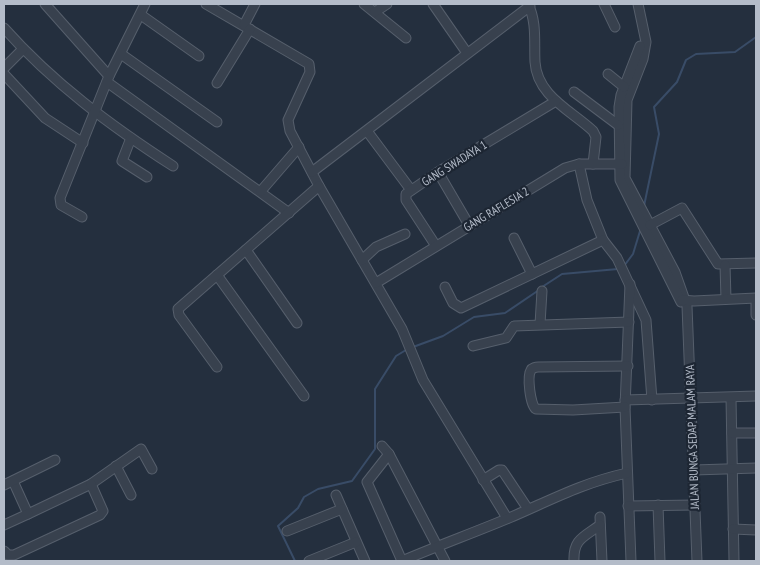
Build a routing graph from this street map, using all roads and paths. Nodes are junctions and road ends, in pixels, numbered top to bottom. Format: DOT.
graph roads {
  1 [pos="45,4"];
  2 [pos="145,4"];
  3 [pos="206,4"];
  4 [pos="254,4"];
  5 [pos="364,4"];
  6 [pos="387,4"];
  7 [pos="433,4"];
  8 [pos="604,4"];
  9 [pos="632,4"];
  10 [pos="638,4"];
  11 [pos="529,5"];
  12 [pos="376,12"];
  13 [pos="141,15"];
  14 [pos="247,27"];
  15 [pos="615,27"];
  16 [pos="4,28"];
  17 [pos="406,38"];
  18 [pos="23,49"];
  19 [pos="467,53"];
  20 [pos="121,54"];
  21 [pos="199,56"];
  22 [pos="4,68"];
  23 [pos="4,74"];
  24 [pos="608,74"];
  25 [pos="108,79"];
  26 [pos="217,84"];
  27 [pos="624,87"];
  28 [pos="574,92"];
  29 [pos="556,101"];
  30 [pos="95,114"];
  31 [pos="217,122"];
  32 [pos="618,125"];
  33 [pos="367,131"];
  34 [pos="130,138"];
  35 [pos="83,143"];
  36 [pos="299,147"];
  37 [pos="579,164"];
  38 [pos="593,164"];
  39 [pos="622,164"];
  40 [pos="173,166"];
  41 [pos="312,172"];
  42 [pos="438,172"];
  43 [pos="147,177"];
  44 [pos="319,186"];
  45 [pos="411,190"];
  46 [pos="261,191"];
  47 [pos="289,213"];
  48 [pos="82,217"];
  49 [pos="645,223"];
  50 [pos="469,225"];
  51 [pos="405,234"];
  52 [pos="514,238"];
  53 [pos="603,240"];
  54 [pos="436,246"];
  55 [pos="246,250"];
  56 [pos="362,260"];
  57 [pos="756,263"];
  58 [pos="725,265"];
  59 [pos="532,274"];
  60 [pos="217,275"];
  61 [pos="376,283"];
  62 [pos="630,284"];
  63 [pos="445,287"];
  64 [pos="542,291"];
  65 [pos="756,298"];
  66 [pos="726,300"];
  67 [pos="686,304"];
  68 [pos="756,314"];
  69 [pos="629,322"];
  70 [pos="297,323"];
  71 [pos="540,324"];
  72 [pos="473,346"];
  73 [pos="217,366"];
  74 [pos="628,366"];
  75 [pos="304,396"];
  76 [pos="756,396"];
  77 [pos="731,398"];
  78 [pos="691,399"];
  79 [pos="652,400"];
  80 [pos="625,404"];
  81 [pos="732,433"];
  82 [pos="756,433"];
  83 [pos="382,446"];
  84 [pos="388,454"];
  85 [pos="55,460"];
  86 [pos="116,466"];
  87 [pos="756,468"];
  88 [pos="152,469"];
  89 [pos="732,469"];
  90 [pos="694,470"];
  91 [pos="627,473"];
  92 [pos="483,480"];
  93 [pos="13,481"];
  94 [pos="91,484"];
  95 [pos="4,485"];
  96 [pos="131,495"];
  97 [pos="336,495"];
  98 [pos="658,505"];
  99 [pos="695,505"];
  100 [pos="628,506"];
  101 [pos="342,509"];
  102 [pos="528,509"];
  103 [pos="28,514"];
  104 [pos="507,518"];
  105 [pos="4,525"];
  106 [pos="733,529"];
  107 [pos="756,530"];
  108 [pos="287,531"];
  109 [pos="356,542"];
  110 [pos="438,546"];
  111 [pos="4,551"];
  112 [pos="309,561"];
  113 [pos="365,561"];
  114 [pos="402,561"];
  115 [pos="445,561"];
  116 [pos="574,561"];
  117 [pos="602,561"];
  118 [pos="631,561"];
  119 [pos="660,561"];
  120 [pos="697,561"];
  121 [pos="734,561"];
  1 -- 25 [label="street"];
  2 -- 13 [label="street"];
  3 -- 14 [label="street"];
  4 -- 14 [label="street"];
  5 -- 12 [label="street"];
  6 -- 12 [label="street"];
  7 -- 19 [label="street"];
  8 -- 15 [label="street"];
  9 -- 27 [label="street, JALAN BUNGA SEDAP MALAM RAYA"];
  10 -- 39 [label="street, JALAN BUNGA SEDAP MALAM RAYA"];
  11 -- 19 [label="street"];
  11 -- 29 [label="street"];
  12 -- 17 [label="street"];
  13 -- 20 [label="street"];
  13 -- 21 [label="street"];
  14 -- 26 [label="street"];
  14 -- 36 [label="street"];
  16 -- 18 [label="street"];
  18 -- 22 [label="street"];
  18 -- 30 [label="street"];
  19 -- 33 [label="street"];
  20 -- 25 [label="street"];
  20 -- 31 [label="street"];
  23 -- 35 [label="street"];
  24 -- 27 [label="street"];
  25 -- 30 [label="street"];
  25 -- 46 [label="street"];
  27 -- 32 [label="street, JALAN BUNGA SEDAP MALAM RAYA"];
  28 -- 32 [label="street"];
  29 -- 38 [label="street"];
  29 -- 42 [label="street, GANG SWADAYA 1"];
  30 -- 34 [label="street"];
  30 -- 35 [label="street"];
  32 -- 39 [label="street, JALAN BUNGA SEDAP MALAM RAYA"];
  33 -- 41 [label="street"];
  33 -- 45 [label="street"];
  34 -- 40 [label="street"];
  34 -- 43 [label="street"];
  35 -- 48 [label="street"];
  36 -- 41 [label="street"];
  36 -- 46 [label="street"];
  37 -- 38 [label="street, GANG RAFLESIA 2"];
  37 -- 50 [label="street, GANG RAFLESIA 2"];
  37 -- 53 [label="street"];
  38 -- 39 [label="street, GANG RAFLESIA 2"];
  39 -- 49 [label="street, JALAN BUNGA SEDAP MALAM RAYA"];
  39 -- 49 [label="street, JALAN BUNGA SEDAP MALAM RAYA"];
  41 -- 44 [label="street"];
  42 -- 45 [label="street, GANG SWADAYA 1"];
  42 -- 50 [label="street"];
  44 -- 47 [label="street"];
  44 -- 56 [label="street"];
  45 -- 54 [label="street, GANG SWADAYA 1"];
  46 -- 47 [label="street"];
  47 -- 55 [label="street"];
  49 -- 58 [label="street"];
  49 -- 67 [label="street, JALAN BUNGA SEDAP MALAM RAYA"];
  50 -- 54 [label="street, GANG RAFLESIA 2"];
  51 -- 56 [label="street"];
  52 -- 59 [label="street"];
  53 -- 59 [label="street"];
  53 -- 62 [label="street"];
  54 -- 61 [label="street, GANG RAFLESIA 2"];
  55 -- 60 [label="street"];
  55 -- 70 [label="street"];
  56 -- 61 [label="street"];
  57 -- 58 [label="street"];
  58 -- 66 [label="street"];
  59 -- 63 [label="street"];
  60 -- 73 [label="street"];
  60 -- 75 [label="street"];
  61 -- 92 [label="street"];
  62 -- 69 [label="street"];
  62 -- 79 [label="street"];
  64 -- 71 [label="street"];
  65 -- 66 [label="street"];
  65 -- 68 [label="street"];
  66 -- 67 [label="street"];
  67 -- 78 [label="street, JALAN BUNGA SEDAP MALAM RAYA"];
  69 -- 71 [label="street"];
  69 -- 74 [label="street"];
  71 -- 72 [label="street"];
  74 -- 80 [label="street"];
  74 -- 80 [label="street"];
  76 -- 77 [label="street"];
  77 -- 78 [label="street"];
  77 -- 81 [label="street"];
  78 -- 79 [label="street"];
  78 -- 90 [label="street, JALAN BUNGA SEDAP MALAM RAYA"];
  79 -- 80 [label="street"];
  80 -- 91 [label="street"];
  81 -- 82 [label="street"];
  81 -- 89 [label="street"];
  83 -- 84 [label="street"];
  84 -- 110 [label="street"];
  84 -- 114 [label="street"];
  85 -- 93 [label="street"];
  86 -- 88 [label="street"];
  86 -- 94 [label="street"];
  86 -- 96 [label="street"];
  87 -- 89 [label="street"];
  89 -- 90 [label="street"];
  89 -- 106 [label="street"];
  90 -- 99 [label="street, JALAN BUNGA SEDAP MALAM RAYA"];
  91 -- 100 [label="street"];
  91 -- 102 [label="street"];
  92 -- 102 [label="street"];
  92 -- 104 [label="street"];
  93 -- 95 [label="street"];
  93 -- 103 [label="street"];
  94 -- 103 [label="street"];
  94 -- 111 [label="street"];
  97 -- 101 [label="street"];
  98 -- 99 [label="street"];
  98 -- 100 [label="street"];
  98 -- 119 [label="street"];
  99 -- 120 [label="street, JALAN BUNGA SEDAP MALAM RAYA"];
  100 -- 118 [label="street"];
  101 -- 108 [label="street"];
  101 -- 109 [label="street"];
  102 -- 104 [label="street"];
  103 -- 105 [label="street"];
  104 -- 110 [label="street"];
  106 -- 107 [label="street"];
  106 -- 121 [label="street"];
  109 -- 112 [label="street"];
  109 -- 113 [label="street"];
  110 -- 114 [label="street"];
  110 -- 115 [label="street"];
  116 -- 117 [label="street"];
}
